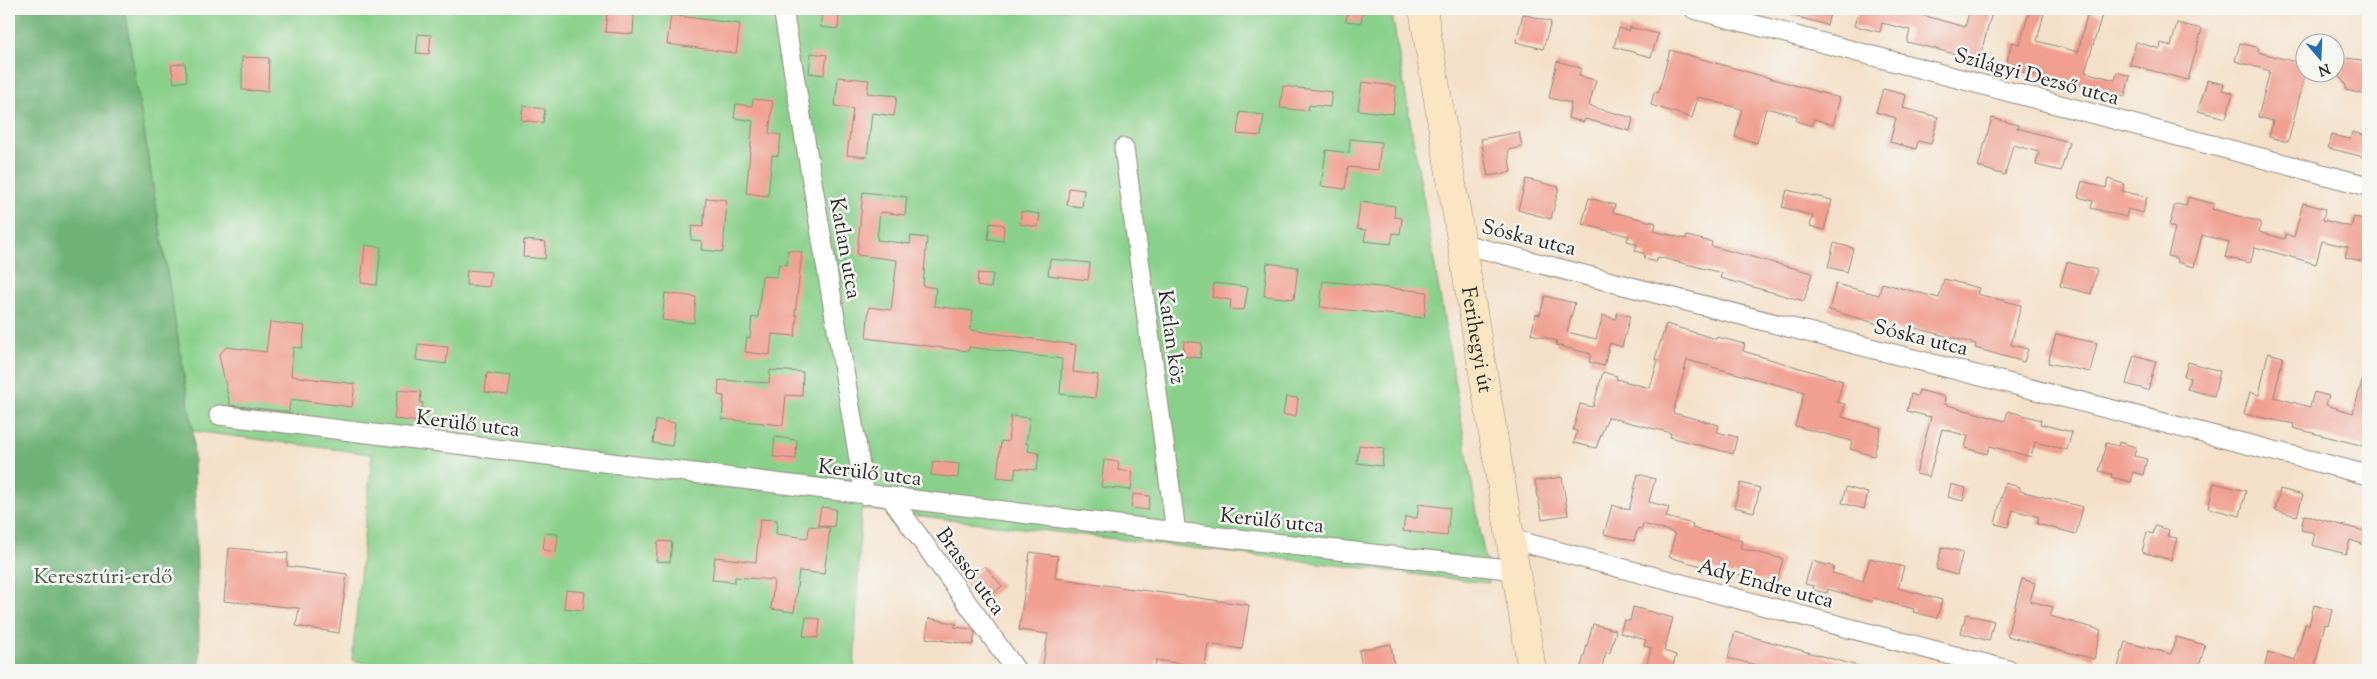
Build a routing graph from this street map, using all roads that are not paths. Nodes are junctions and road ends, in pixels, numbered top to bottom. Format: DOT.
graph roads {
  1 [pos="783,9"];
  2 [pos="1423,9"];
  3 [pos="1694,9"];
  4 [pos="1124,148"];
  5 [pos="2368,186"];
  6 [pos="1463,244"];
  7 [pos="219,415"];
  8 [pos="2368,475"];
  9 [pos="865,494"];
  10 [pos="890,497"];
  11 [pos="1176,532"];
  12 [pos="1511,539"];
  13 [pos="1516,570"];
  14 [pos="1016,670"];
  15 [pos="1532,670"];
  16 [pos="2008,670"];
  1 -- 9 [label="street, Katlan utca"];
  2 -- 6 [label="main road, Ferihegyi út"];
  3 -- 5 [label="street, Szilágyi Dezső utca"];
  4 -- 11 [label="street, Katlan köz"];
  6 -- 8 [label="street, Sóska utca"];
  6 -- 12 [label="main road, Ferihegyi út"];
  7 -- 9 [label="street, Kerülő utca"];
  9 -- 10 [label="street, Kerülő utca"];
  10 -- 11 [label="street, Kerülő utca"];
  10 -- 14 [label="street, Brassó utca"];
  11 -- 13 [label="street, Kerülő utca"];
  12 -- 13 [label="main road, Ferihegyi út"];
  12 -- 16 [label="street, Ady Endre utca"];
  13 -- 15 [label="main road, Ferihegyi út"];
}
